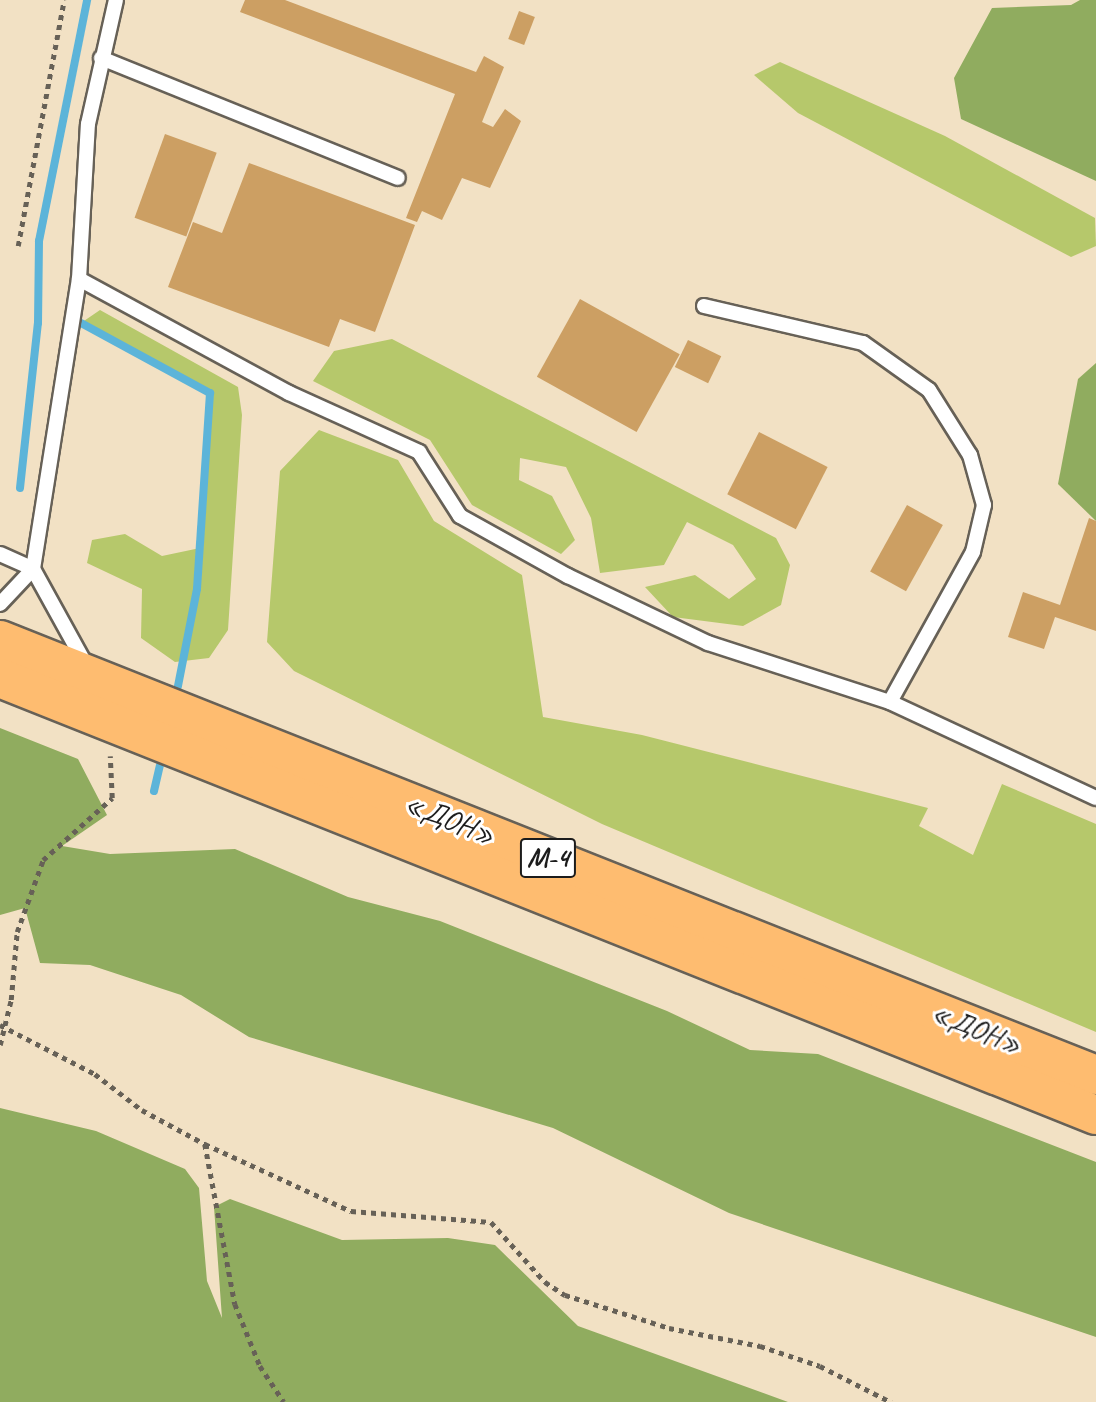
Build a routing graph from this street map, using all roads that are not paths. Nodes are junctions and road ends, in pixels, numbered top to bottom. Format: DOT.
graph roads {
  1 [pos="116,0"];
  2 [pos="101,58"];
  3 [pos="398,178"];
  4 [pos="79,279"];
  5 [pos="704,306"];
  6 [pos="0,554"];
  7 [pos="33,569"];
  8 [pos="0,604"];
  9 [pos="0,640"];
  10 [pos="0,678"];
  11 [pos="92,695"];
  12 [pos="890,702"];
  13 [pos="1096,797"];
  14 [pos="1096,1075"];
  15 [pos="1096,1115"];
  1 -- 2 [label="lane"];
  2 -- 3 [label="lane"];
  2 -- 4 [label="lane"];
  4 -- 7 [label="lane"];
  4 -- 12 [label="lane"];
  5 -- 12 [label="lane"];
  6 -- 7 [label="lane"];
  7 -- 8 [label="lane"];
  7 -- 11 [label="lane"];
  9 -- 11 [label="highway, «ДОН» / М-4"];
  10 -- 11 [label="highway, М-4"];
  11 -- 14 [label="highway, «ДОН» / М-4"];
  11 -- 15 [label="highway, «ДОН» / М-4"];
  12 -- 13 [label="lane"];
}
